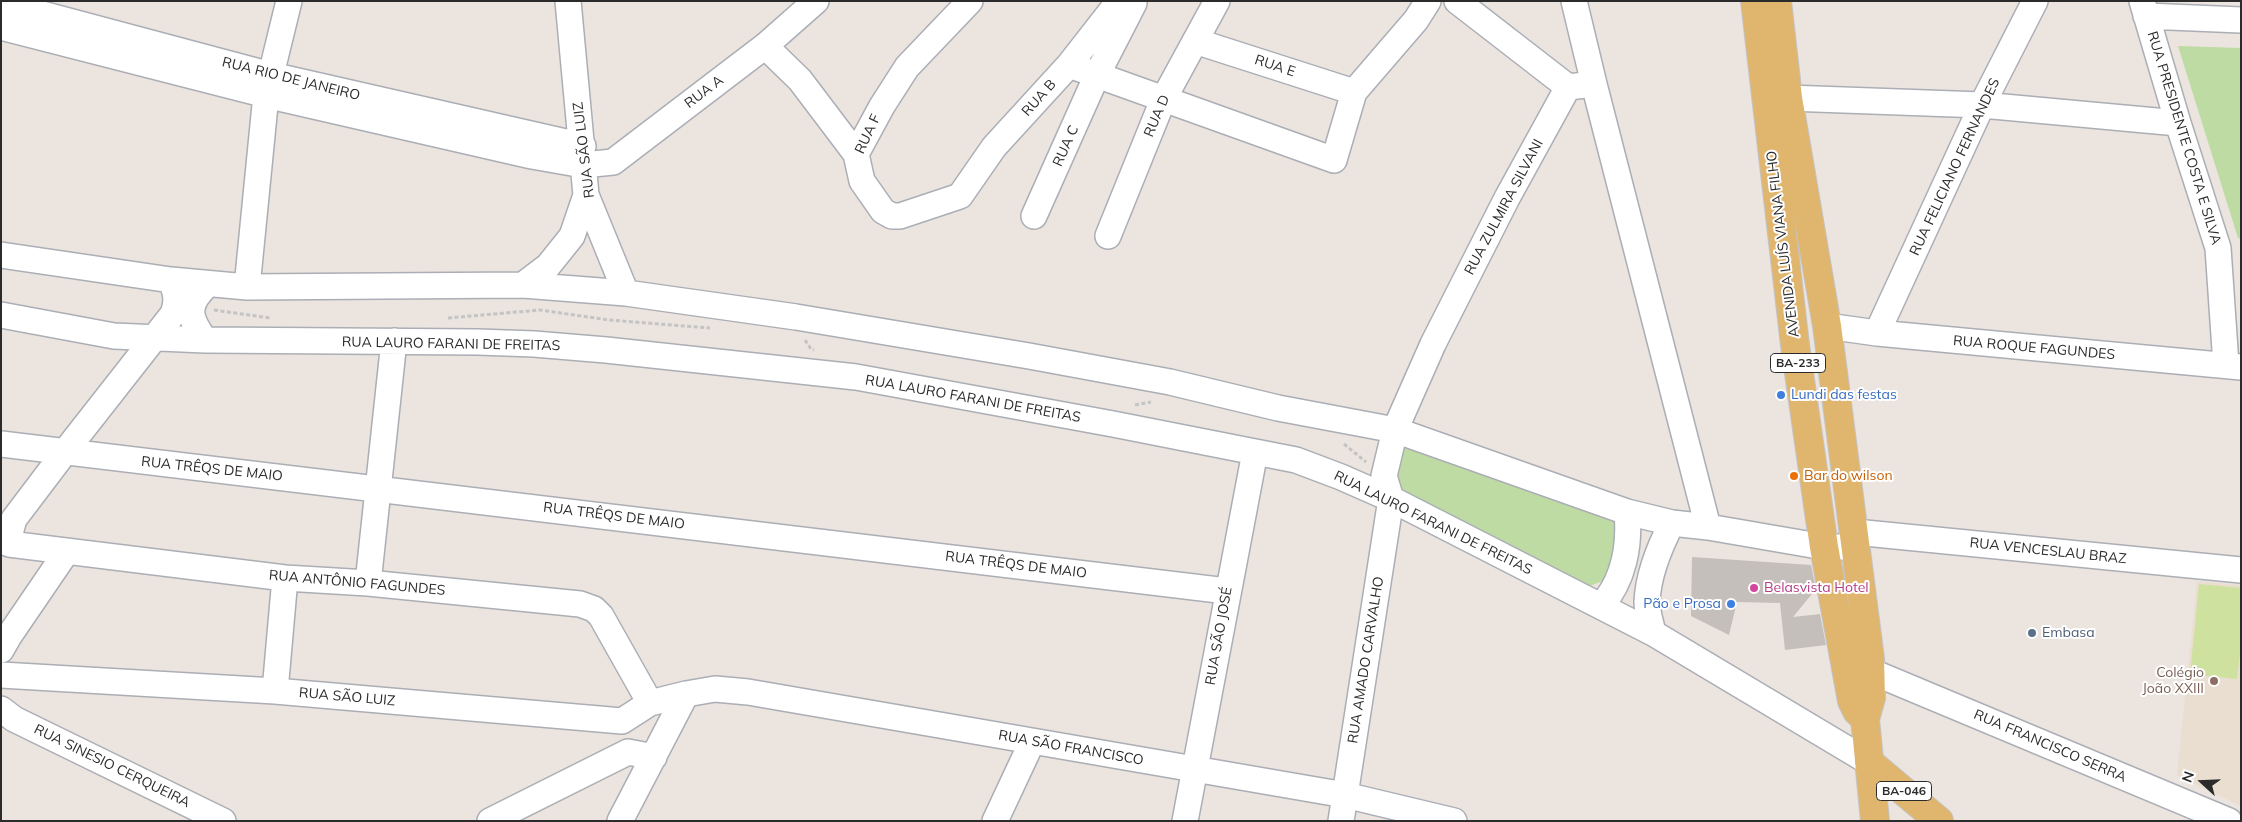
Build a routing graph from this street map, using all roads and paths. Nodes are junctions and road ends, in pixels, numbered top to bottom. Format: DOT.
graph roads {
  1 [pos="289,1"];
  2 [pos="568,1"];
  3 [pos="816,1"];
  4 [pos="970,1"];
  5 [pos="1119,1"];
  6 [pos="1132,1"];
  7 [pos="1217,1"];
  8 [pos="1428,1"];
  9 [pos="1457,1"];
  10 [pos="1574,1"];
  11 [pos="1755,1"];
  12 [pos="1777,1"];
  13 [pos="2035,1"];
  14 [pos="1,3"];
  15 [pos="2156,9"];
  16 [pos="2241,20"];
  17 [pos="1,27"];
  18 [pos="1195,41"];
  19 [pos="765,46"];
  20 [pos="1069,65"];
  21 [pos="1097,75"];
  22 [pos="1594,84"];
  23 [pos="268,85"];
  24 [pos="1568,87"];
  25 [pos="1354,92"];
  26 [pos="1788,98"];
  27 [pos="1162,100"];
  28 [pos="1982,106"];
  29 [pos="2178,123"];
  30 [pos="856,154"];
  31 [pos="583,156"];
  32 [pos="586,194"];
  33 [pos="960,196"];
  34 [pos="1034,216"];
  35 [pos="1108,236"];
  36 [pos="2230,249"];
  37 [pos="1,255"];
  38 [pos="171,280"];
  39 [pos="208,284"];
  40 [pos="523,285"];
  41 [pos="247,287"];
  42 [pos="626,293"];
  43 [pos="192,306"];
  44 [pos="1,315"];
  45 [pos="272,318"];
  46 [pos="444,319"];
  47 [pos="1828,326"];
  48 [pos="716,328"];
  49 [pos="1877,333"];
  50 [pos="153,338"];
  51 [pos="205,340"];
  52 [pos="394,341"];
  53 [pos="2234,366"];
  54 [pos="1160,399"];
  55 [pos="1129,405"];
  56 [pos="1395,430"];
  57 [pos="1340,443"];
  58 [pos="1,444"];
  59 [pos="1348,445"];
  60 [pos="1255,452"];
  61 [pos="64,453"];
  62 [pos="380,488"];
  63 [pos="1391,499"];
  64 [pos="1627,512"];
  65 [pos="1672,523"];
  66 [pos="1708,527"];
  67 [pos="1855,540"];
  68 [pos="1824,547"];
  69 [pos="67,551"];
  70 [pos="2241,570"];
  71 [pos="285,578"];
  72 [pos="368,583"];
  73 [pos="1227,591"];
  74 [pos="1602,606"];
  75 [pos="1653,633"];
  76 [pos="1,650"];
  77 [pos="1870,671"];
  78 [pos="1,675"];
  79 [pos="275,691"];
  80 [pos="686,694"];
  81 [pos="650,703"];
  82 [pos="1,709"];
  83 [pos="1865,719"];
  84 [pos="622,721"];
  85 [pos="1032,742"];
  86 [pos="628,752"];
  87 [pos="654,757"];
  88 [pos="1869,762"];
  89 [pos="1195,769"];
  90 [pos="1346,795"];
  91 [pos="1938,820"];
  92 [pos="224,821"];
  93 [pos="490,821"];
  94 [pos="620,821"];
  95 [pos="995,821"];
  96 [pos="1185,821"];
  97 [pos="1341,821"];
  98 [pos="1454,821"];
  99 [pos="1875,821"];
  100 [pos="1907,821"];
  101 [pos="2229,821"];
  1 -- 23 [label="street"];
  2 -- 31 [label="street, RUA SÃO LUIZ"];
  3 -- 19 [label="street, RUA A"];
  4 -- 30 [label="street, RUA F"];
  5 -- 20 [label="street, RUA B"];
  6 -- 21 [label="street, RUA C"];
  7 -- 18 [label="street, RUA D"];
  8 -- 25 [label="street"];
  9 -- 24 [label="street"];
  10 -- 22 [label="street"];
  11 -- 68 [label="main road, AVENIDA LUÍS VIANA FILHO / BA-233"];
  12 -- 26 [label="main road, AVENIDA LUÍS VIANA FILHO / BA-233"];
  13 -- 28 [label="street, RUA FELICIANO FERNANDES"];
  14 -- 23 [label="street, RUA RIO DE JANEIRO"];
  15 -- 16 [label="street"];
  15 -- 29 [label="street, RUA PRESIDENTE COSTA E SILVA"];
  17 -- 23 [label="street, RUA RIO DE JANEIRO"];
  18 -- 25 [label="street, RUA E"];
  18 -- 27 [label="street, RUA D"];
  19 -- 30 [label="street"];
  19 -- 31 [label="street, RUA A"];
  20 -- 21 [label="street"];
  20 -- 33 [label="street, RUA B"];
  21 -- 27 [label="street"];
  21 -- 34 [label="street, RUA C"];
  22 -- 24 [label="street"];
  22 -- 66 [label="street"];
  23 -- 31 [label="street, RUA RIO DE JANEIRO"];
  23 -- 41 [label="street"];
  24 -- 56 [label="street, RUA ZULMIRA SILVANI"];
  25 -- 27 [label="street"];
  26 -- 28 [label="street"];
  26 -- 47 [label="main road, AVENIDA LUÍS VIANA FILHO / BA-233"];
  27 -- 35 [label="street, RUA D"];
  28 -- 29 [label="street"];
  28 -- 49 [label="street, RUA FELICIANO FERNANDES"];
  29 -- 36 [label="street, RUA PRESIDENTE COSTA E SILVA"];
  30 -- 33 [label="street, RUA F"];
  31 -- 32 [label="street, RUA SÃO LUIZ"];
  32 -- 40 [label="street"];
  32 -- 42 [label="street, RUA SÃO LUIZ"];
  36 -- 53 [label="street, RUA PRESIDENTE COSTA E SILVA"];
  37 -- 38 [label="street"];
  38 -- 39 [label="street"];
  38 -- 50 [label="street"];
  39 -- 41 [label="street"];
  39 -- 43 [label="street"];
  40 -- 41 [label="street"];
  40 -- 42 [label="street"];
  42 -- 56 [label="street"];
  43 -- 45 [label="path"];
  43 -- 51 [label="street"];
  44 -- 50 [label="street, RUA LAURO FARANI DE FREITAS"];
  46 -- 48 [label="path"];
  47 -- 49 [label="street, RUA ROQUE FAGUNDES"];
  47 -- 67 [label="main road, AVENIDA LUÍS VIANA FILHO / BA-233"];
  49 -- 53 [label="street, RUA ROQUE FAGUNDES"];
  50 -- 51 [label="street, RUA LAURO FARANI DE FREITAS"];
  50 -- 61 [label="street"];
  51 -- 52 [label="street, RUA LAURO FARANI DE FREITAS"];
  52 -- 60 [label="street, RUA LAURO FARANI DE FREITAS"];
  52 -- 62 [label="street"];
  54 -- 55 [label="path"];
  56 -- 63 [label="street, RUA ZULMIRA SILVANI"];
  56 -- 64 [label="street"];
  57 -- 59 [label="path"];
  58 -- 61 [label="street, RUA TRÊQS DE MAIO"];
  60 -- 63 [label="street, RUA LAURO FARANI DE FREITAS"];
  60 -- 73 [label="street, RUA SÃO JOSÉ"];
  61 -- 62 [label="street, RUA TRÊQS DE MAIO"];
  61 -- 69 [label="street, RUA ANTÔNIO FAGUNDES"];
  62 -- 72 [label="street"];
  62 -- 73 [label="street, RUA TRÊQS DE MAIO"];
  63 -- 74 [label="street, RUA LAURO FARANI DE FREITAS"];
  63 -- 90 [label="street, RUA AMADO CARVALHO"];
  64 -- 65 [label="street"];
  64 -- 74 [label="street"];
  65 -- 66 [label="street"];
  65 -- 75 [label="street"];
  66 -- 68 [label="street"];
  67 -- 68 [label="street"];
  67 -- 70 [label="street, RUA VENCESLAU BRAZ"];
  67 -- 77 [label="main road, AVENIDA LUÍS VIANA FILHO / BA-233"];
  68 -- 83 [label="main road, AVENIDA LUÍS VIANA FILHO / BA-233"];
  69 -- 71 [label="street, RUA ANTÔNIO FAGUNDES"];
  69 -- 76 [label="street"];
  71 -- 72 [label="street, RUA ANTÔNIO FAGUNDES"];
  71 -- 79 [label="street"];
  72 -- 81 [label="street, RUA ANTÔNIO FAGUNDES"];
  73 -- 89 [label="street, RUA SÃO JOSÉ"];
  74 -- 75 [label="street, RUA LAURO FARANI DE FREITAS"];
  75 -- 88 [label="street, RUA LAURO FARANI DE FREITAS"];
  77 -- 83 [label="main road, AVENIDA LUÍS VIANA FILHO / BA-233"];
  77 -- 101 [label="street, RUA FRANCISCO SERRA"];
  78 -- 79 [label="street, RUA SÃO LUIZ"];
  79 -- 84 [label="street, RUA SÃO LUIZ"];
  80 -- 81 [label="street"];
  80 -- 85 [label="street, RUA SÃO FRANCISCO"];
  80 -- 87 [label="street"];
  81 -- 84 [label="street"];
  82 -- 92 [label="street, RUA SINESIO CERQUEIRA"];
  83 -- 88 [label="main road, AVENIDA LUÍS VIANA FILHO / BA-233"];
  84 -- 86 [label="street"];
  85 -- 89 [label="street, RUA SÃO FRANCISCO"];
  85 -- 95 [label="street"];
  86 -- 87 [label="street"];
  86 -- 93 [label="street"];
  87 -- 94 [label="street"];
  88 -- 91 [label="main road, BA-046"];
  88 -- 99 [label="main road, BA-233"];
  89 -- 90 [label="street, RUA SÃO FRANCISCO"];
  89 -- 96 [label="street, RUA SÃO JOSÉ"];
  90 -- 97 [label="street, RUA AMADO CARVALHO"];
  90 -- 98 [label="street, RUA SÃO FRANCISCO"];
  91 -- 100 [label="main road"];
}
